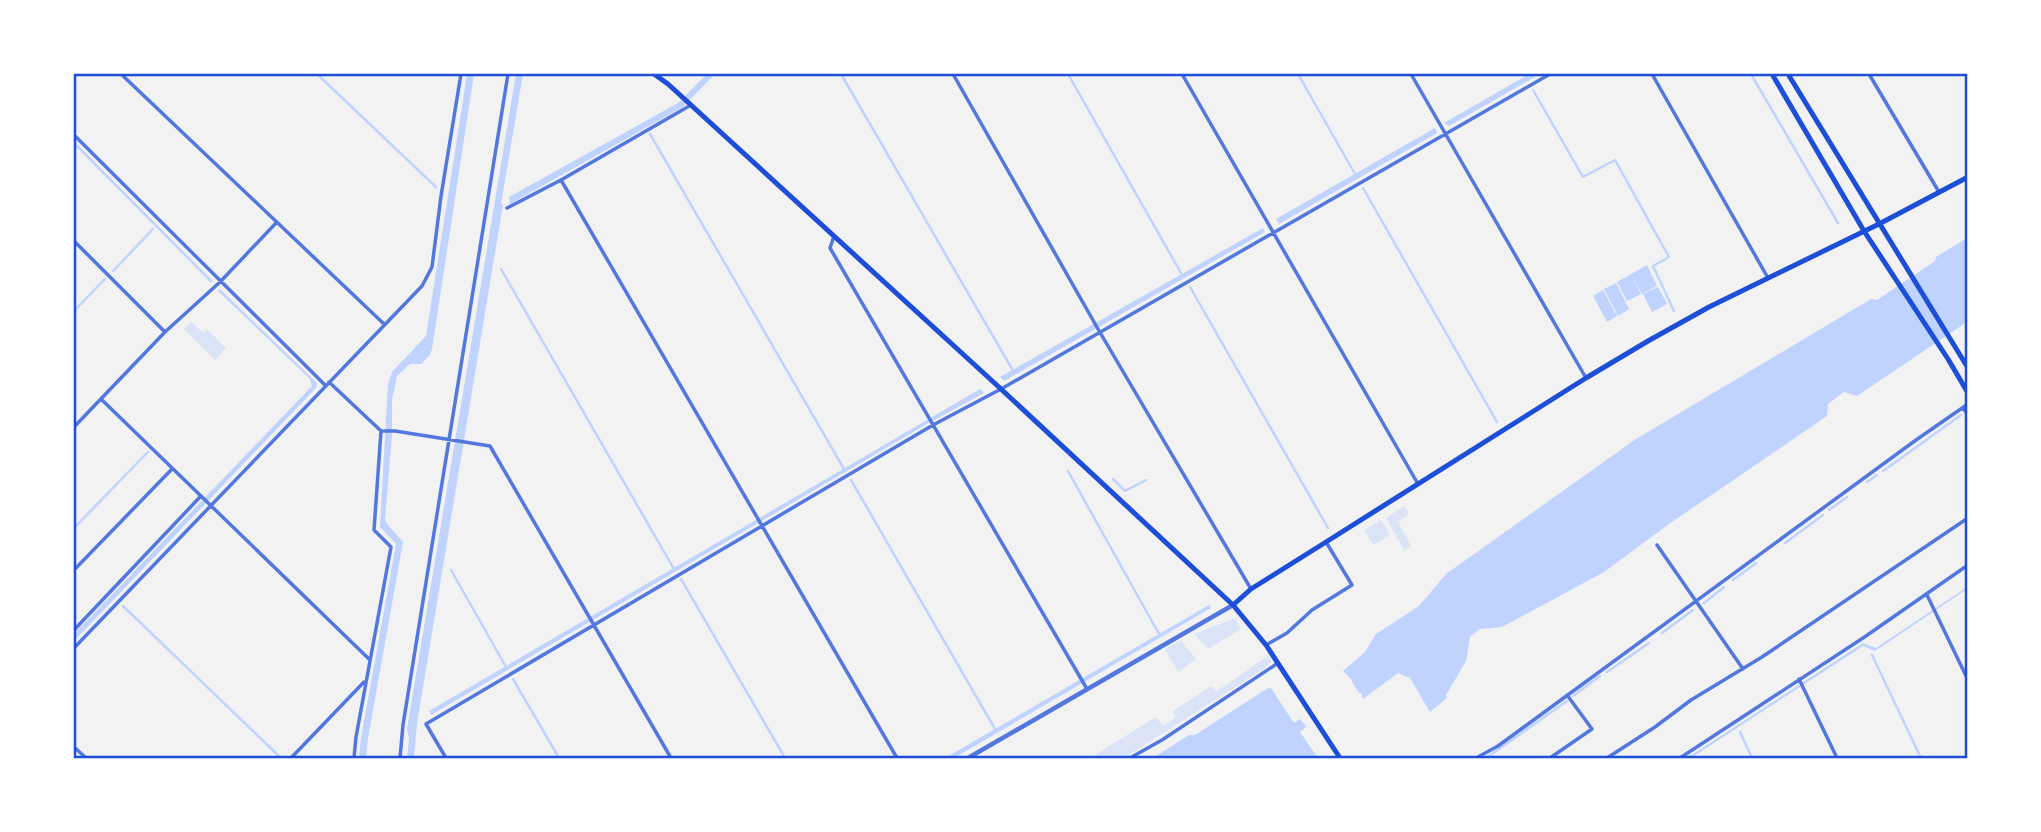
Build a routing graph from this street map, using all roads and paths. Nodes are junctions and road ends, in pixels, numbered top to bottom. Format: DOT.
graph roads {
  1 [pos="121,74"];
  2 [pos="461,74"];
  3 [pos="509,74"];
  4 [pos="654,74"];
  5 [pos="953,74"];
  6 [pos="1182,74"];
  7 [pos="1411,74"];
  8 [pos="1550,74"];
  9 [pos="1651,74"];
  10 [pos="1772,74"];
  11 [pos="1788,74"];
  12 [pos="1869,74"];
  13 [pos="691,105"];
  14 [pos="1446,134"];
  15 [pos="74,135"];
  16 [pos="1968,177"];
  17 [pos="561,180"];
  18 [pos="1939,192"];
  19 [pos="507,208"];
  20 [pos="277,222"];
  21 [pos="1880,224"];
  22 [pos="1864,231"];
  23 [pos="1273,232"];
  24 [pos="834,235"];
  25 [pos="74,241"];
  26 [pos="1768,278"];
  27 [pos="220,282"];
  28 [pos="384,324"];
  29 [pos="1099,330"];
  30 [pos="165,332"];
  31 [pos="1968,368"];
  32 [pos="1586,378"];
  33 [pos="327,384"];
  34 [pos="1001,389"];
  35 [pos="1968,393"];
  36 [pos="101,399"];
  37 [pos="1965,406"];
  38 [pos="1968,415"];
  39 [pos="933,424"];
  40 [pos="74,427"];
  41 [pos="382,431"];
  42 [pos="452,440"];
  43 [pos="172,469"];
  44 [pos="1418,484"];
  45 [pos="200,497"];
  46 [pos="210,506"];
  47 [pos="1968,518"];
  48 [pos="761,525"];
  49 [pos="1326,541"];
  50 [pos="1657,545"];
  51 [pos="1968,565"];
  52 [pos="74,570"];
  53 [pos="1251,589"];
  54 [pos="1927,595"];
  55 [pos="1696,601"];
  56 [pos="1233,605"];
  57 [pos="592,622"];
  58 [pos="74,630"];
  59 [pos="1266,645"];
  60 [pos="74,648"];
  61 [pos="370,660"];
  62 [pos="1278,663"];
  63 [pos="1743,670"];
  64 [pos="1968,680"];
  65 [pos="366,681"];
  66 [pos="1801,683"];
  67 [pos="1086,686"];
  68 [pos="1567,695"];
  69 [pos="74,747"];
  70 [pos="86,758"];
  71 [pos="291,758"];
  72 [pos="354,758"];
  73 [pos="400,758"];
  74 [pos="446,758"];
  75 [pos="671,758"];
  76 [pos="897,758"];
  77 [pos="968,758"];
  78 [pos="1130,758"];
  79 [pos="1340,758"];
  80 [pos="1476,758"];
  81 [pos="1550,758"];
  82 [pos="1607,758"];
  83 [pos="1680,758"];
  84 [pos="1837,758"];
  1 -- 20 [label="street"];
  2 -- 28 [label="street"];
  3 -- 42 [label="street"];
  4 -- 13 [label="main road"];
  5 -- 29 [label="street"];
  6 -- 23 [label="street"];
  7 -- 14 [label="street"];
  8 -- 14 [label="street"];
  9 -- 26 [label="street"];
  10 -- 22 [label="main road"];
  11 -- 21 [label="main road"];
  12 -- 18 [label="street"];
  13 -- 17 [label="street"];
  13 -- 24 [label="main road"];
  14 -- 23 [label="street"];
  14 -- 32 [label="street"];
  15 -- 27 [label="street"];
  16 -- 18 [label="main road"];
  17 -- 19 [label="street"];
  17 -- 48 [label="street"];
  18 -- 21 [label="main road"];
  20 -- 27 [label="street"];
  20 -- 28 [label="street"];
  21 -- 22 [label="main road"];
  21 -- 31 [label="main road"];
  22 -- 26 [label="main road"];
  22 -- 35 [label="main road"];
  23 -- 29 [label="street"];
  23 -- 44 [label="street"];
  24 -- 34 [label="main road"];
  24 -- 39 [label="street"];
  25 -- 30 [label="street"];
  26 -- 32 [label="main road"];
  27 -- 30 [label="street"];
  27 -- 33 [label="street"];
  28 -- 33 [label="street"];
  29 -- 34 [label="street"];
  29 -- 53 [label="street"];
  30 -- 36 [label="street"];
  32 -- 44 [label="main road"];
  33 -- 41 [label="street"];
  33 -- 46 [label="street"];
  34 -- 39 [label="street"];
  34 -- 56 [label="main road"];
  36 -- 40 [label="street"];
  36 -- 43 [label="street"];
  37 -- 38 [label="street"];
  37 -- 55 [label="street"];
  39 -- 48 [label="street"];
  39 -- 67 [label="street"];
  41 -- 42 [label="street"];
  41 -- 61 [label="street"];
  42 -- 57 [label="street"];
  42 -- 73 [label="street"];
  43 -- 45 [label="street"];
  43 -- 52 [label="street"];
  44 -- 49 [label="main road"];
  45 -- 46 [label="street"];
  45 -- 58 [label="street"];
  46 -- 60 [label="street"];
  46 -- 61 [label="street"];
  47 -- 63 [label="street"];
  48 -- 57 [label="street"];
  48 -- 76 [label="street"];
  49 -- 53 [label="main road"];
  49 -- 59 [label="street"];
  50 -- 55 [label="street"];
  51 -- 54 [label="street"];
  53 -- 56 [label="main road"];
  54 -- 64 [label="street"];
  54 -- 66 [label="street"];
  55 -- 63 [label="street"];
  55 -- 68 [label="street"];
  56 -- 59 [label="main road"];
  56 -- 67 [label="street"];
  57 -- 74 [label="street"];
  57 -- 75 [label="street"];
  59 -- 62 [label="main road"];
  61 -- 65 [label="street"];
  62 -- 78 [label="street"];
  62 -- 79 [label="main road"];
  63 -- 82 [label="street"];
  65 -- 71 [label="street"];
  65 -- 72 [label="street"];
  66 -- 83 [label="street"];
  66 -- 84 [label="street"];
  67 -- 77 [label="street"];
  68 -- 80 [label="street"];
  68 -- 81 [label="street"];
  69 -- 70 [label="street"];
}
